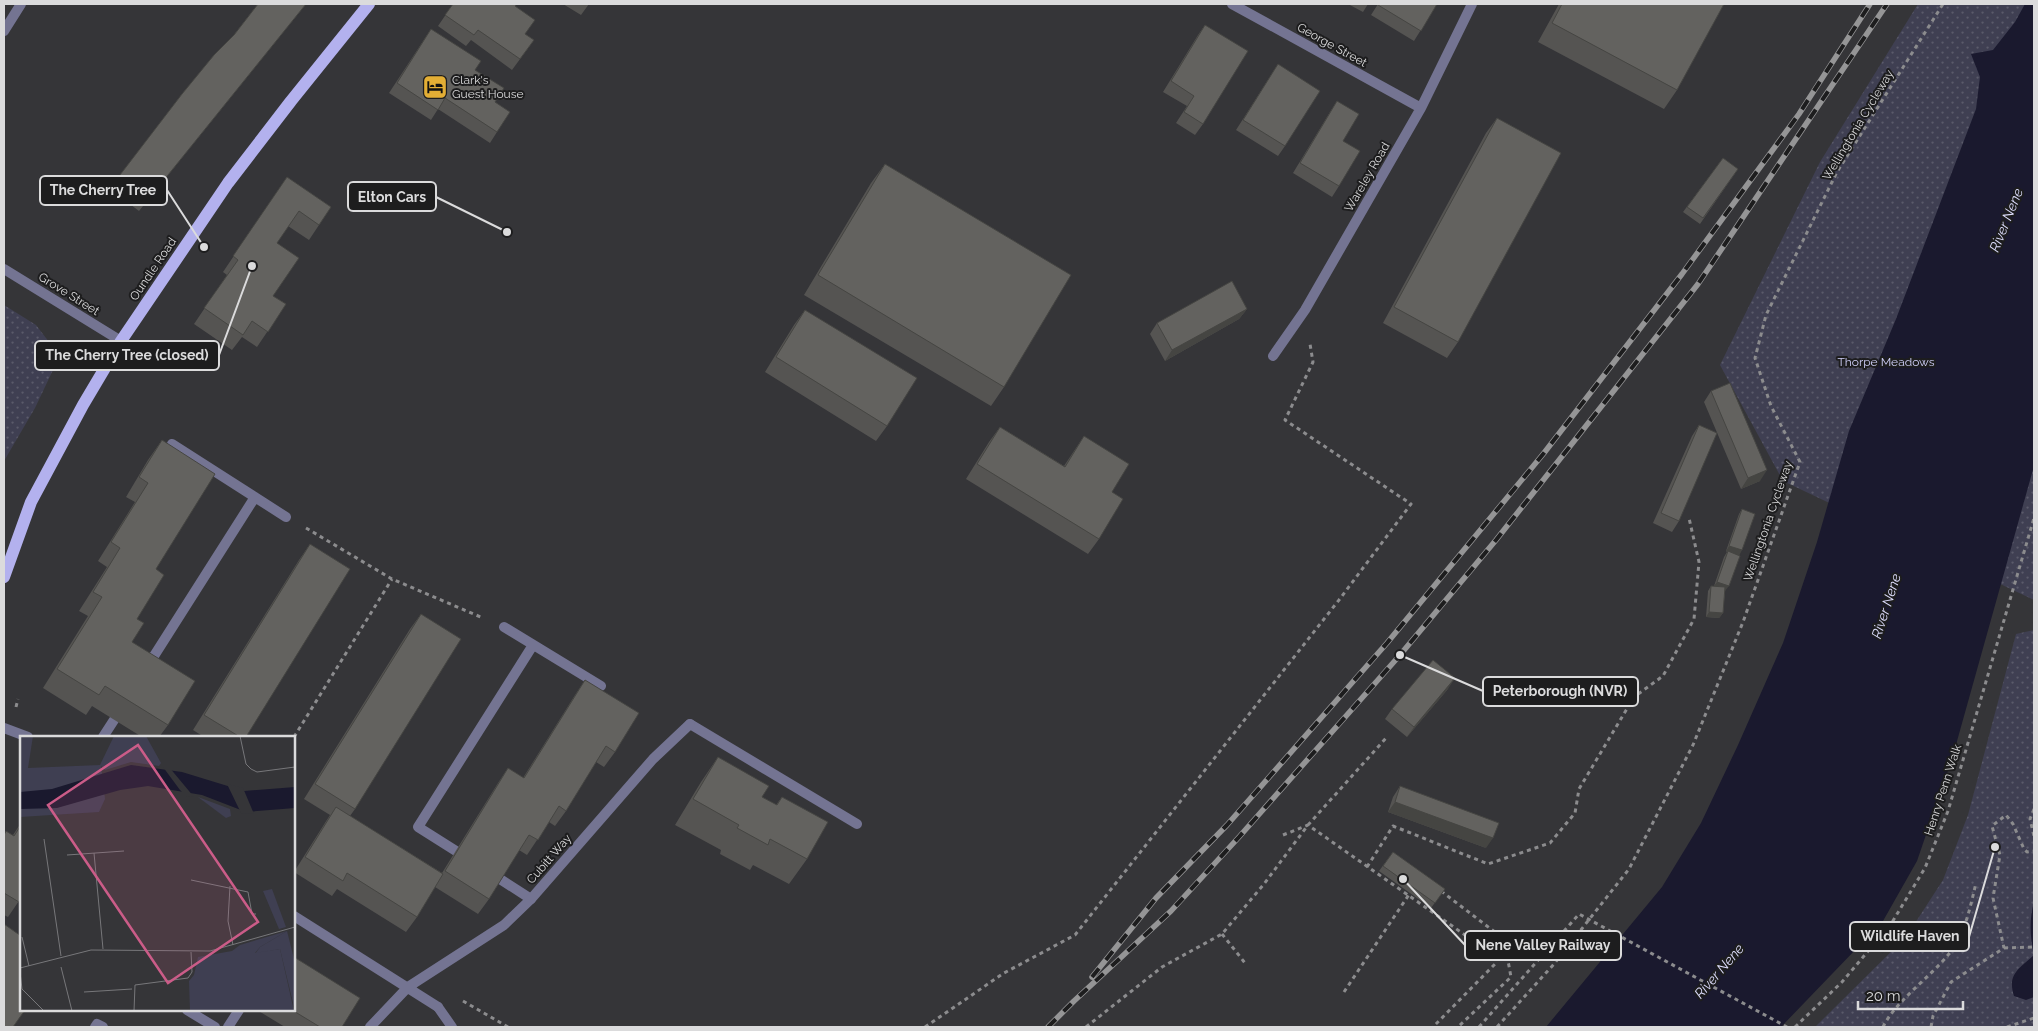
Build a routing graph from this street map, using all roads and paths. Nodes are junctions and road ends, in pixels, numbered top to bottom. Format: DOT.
graph roads {
  1 [pos="21,4"];
  2 [pos="369,4"];
  3 [pos="1232,4"];
  4 [pos="1472,4"];
  5 [pos="1943,4"];
  6 [pos="4,31"];
  7 [pos="1421,108"];
  8 [pos="4,269"];
  9 [pos="1305,310"];
  10 [pos="121,341"];
  11 [pos="1273,356"];
  12 [pos="172,444"];
  13 [pos="255,497"];
  14 [pos="286,517"];
  15 [pos="1689,518"];
  16 [pos="2034,518"];
  17 [pos="4,577"];
  18 [pos="392,580"];
  19 [pos="504,627"];
  20 [pos="533,645"];
  21 [pos="142,676"];
  22 [pos="601,686"];
  23 [pos="114,720"];
  24 [pos="4,728"];
  25 [pos="25,736"];
  26 [pos="104,736"];
  27 [pos="295,736"];
  28 [pos="1387,737"];
  29 [pos="2034,810"];
  30 [pos="857,824"];
  31 [pos="1308,825"];
  32 [pos="1283,835"];
  33 [pos="2034,836"];
  34 [pos="456,851"];
  35 [pos="2034,851"];
  36 [pos="1367,867"];
  37 [pos="500,879"];
  38 [pos="1976,883"];
  39 [pos="1437,888"];
  40 [pos="1409,894"];
  41 [pos="531,899"];
  42 [pos="295,918"];
  43 [pos="1222,934"];
  44 [pos="2034,947"];
  45 [pos="2004,948"];
  46 [pos="1245,963"];
  47 [pos="408,986"];
  48 [pos="1344,992"];
  49 [pos="189,1011"];
  50 [pos="238,1011"];
  51 [pos="2034,1018"];
  52 [pos="2022,1023"];
  53 [pos="95,1027"];
  54 [pos="103,1027"];
  55 [pos="215,1027"];
  56 [pos="228,1027"];
  57 [pos="370,1027"];
  58 [pos="452,1027"];
  59 [pos="925,1027"];
  60 [pos="1086,1027"];
  61 [pos="1433,1027"];
  62 [pos="1458,1027"];
  63 [pos="1479,1027"];
  64 [pos="1497,1027"];
  65 [pos="1787,1027"];
  66 [pos="1795,1027"];
  67 [pos="1882,1027"];
  68 [pos="1931,1027"];
  69 [pos="2007,1027"];
  70 [pos="2020,1027"];
  1 -- 6 [label="street"];
  2 -- 10 [label="main road, Oundle Road"];
  3 -- 7 [label="street, George Street"];
  4 -- 7 [label="street, Wareley Road"];
  5 -- 64 [label="path, Wellingtonia Cycleway"];
  7 -- 9 [label="street, Wareley Road"];
  8 -- 10 [label="street, Grove Street"];
  9 -- 11 [label="street, Wareley Road"];
  9 -- 59 [label="path"];
  10 -- 17 [label="main road, Oundle Road"];
  12 -- 13 [label="street"];
  13 -- 14 [label="street"];
  13 -- 21 [label="street"];
  14 -- 18 [label="path"];
  15 -- 36 [label="path"];
  16 -- 66 [label="path, Henry Penn Walk"];
  18 -- 19 [label="path"];
  18 -- 27 [label="path"];
  19 -- 20 [label="street"];
  20 -- 22 [label="street"];
  20 -- 34 [label="street"];
  23 -- 26 [label="street"];
  24 -- 25 [label="street"];
  28 -- 31 [label="path"];
  29 -- 33 [label="path"];
  30 -- 41 [label="street, Cubitt Way"];
  31 -- 32 [label="path"];
  31 -- 36 [label="path"];
  31 -- 43 [label="path"];
  35 -- 45 [label="path"];
  36 -- 40 [label="path"];
  37 -- 41 [label="street"];
  38 -- 67 [label="path"];
  39 -- 62 [label="path"];
  40 -- 48 [label="path"];
  40 -- 61 [label="path"];
  41 -- 47 [label="street, Cubitt Way"];
  42 -- 47 [label="street"];
  43 -- 46 [label="path"];
  43 -- 60 [label="path"];
  44 -- 45 [label="path"];
  45 -- 68 [label="path"];
  47 -- 57 [label="street, Cubitt Way"];
  47 -- 58 [label="street"];
  49 -- 55 [label="street"];
  50 -- 56 [label="street"];
  51 -- 52 [label="path"];
  52 -- 69 [label="path"];
  52 -- 70 [label="path"];
  53 -- 54 [label="street"];
  63 -- 65 [label="path"];
}
